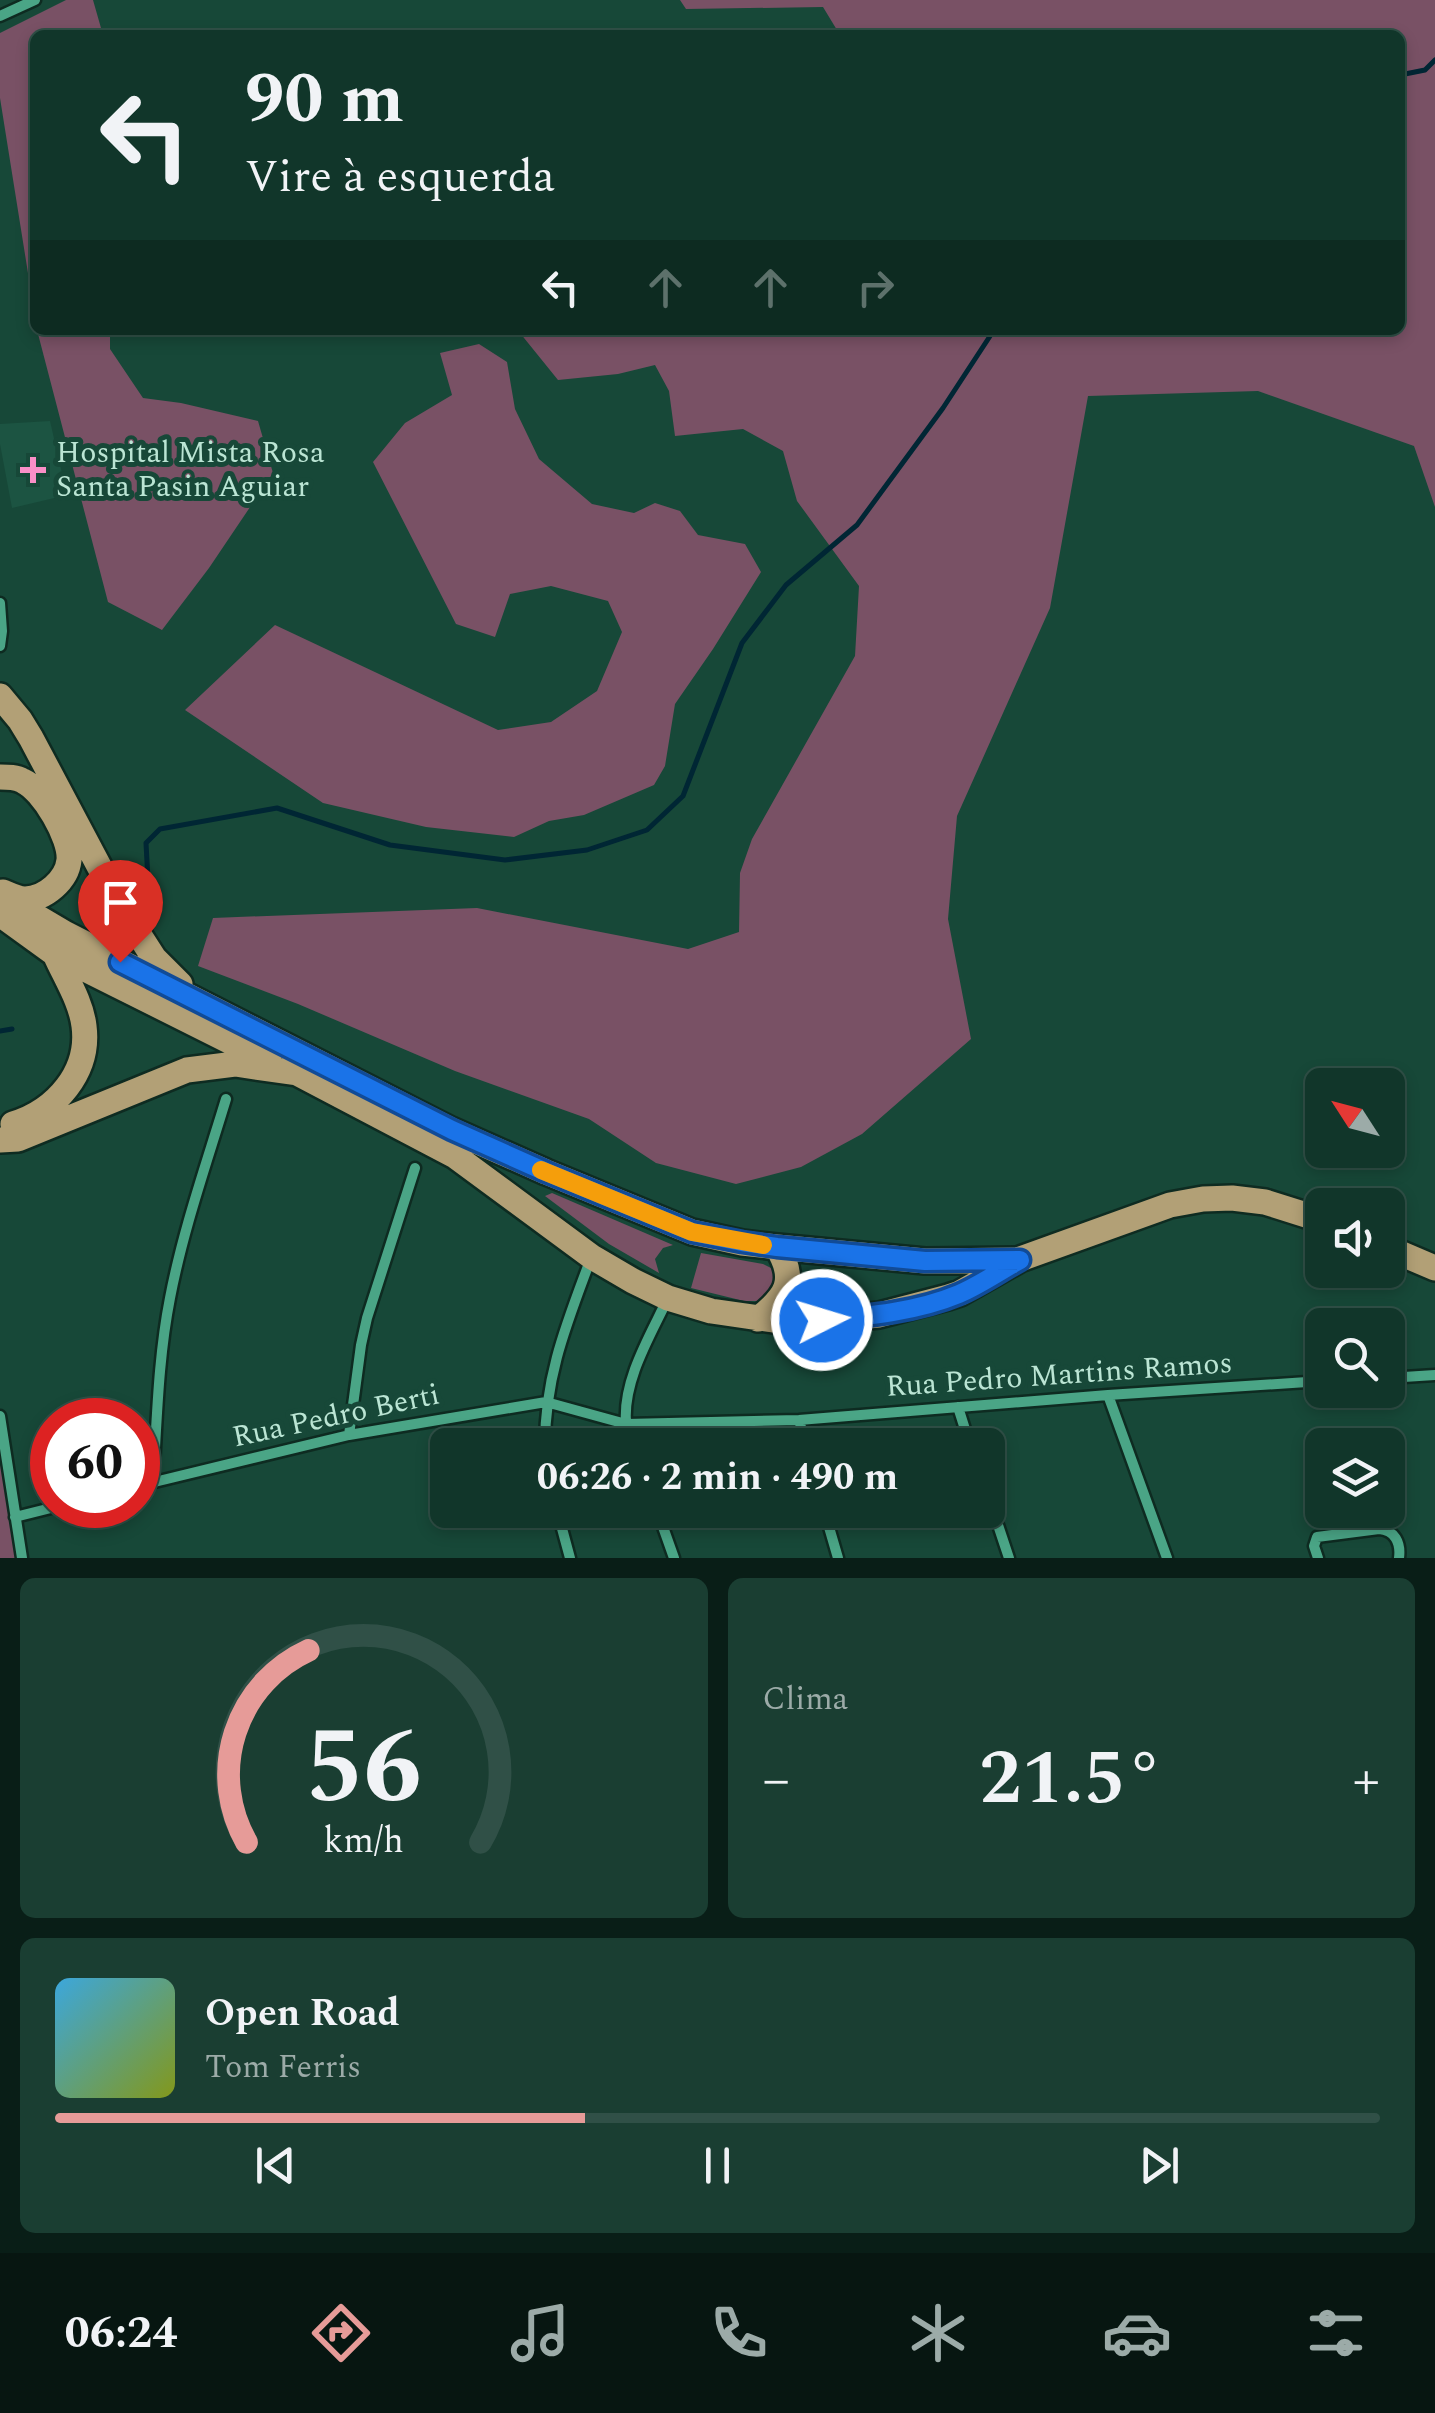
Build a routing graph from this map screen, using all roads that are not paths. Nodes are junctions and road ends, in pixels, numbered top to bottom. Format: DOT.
graph roads {
  1 [pos="36,0"];
  2 [pos="7,9"];
  3 [pos="0,603"];
  4 [pos="0,646"];
  5 [pos="0,696"];
  6 [pos="0,776"];
  7 [pos="0,893"];
  8 [pos="0,914"];
  9 [pos="50,951"];
  10 [pos="208,1006"];
  11 [pos="305,1066"];
  12 [pos="226,1098"];
  13 [pos="0,1128"];
  14 [pos="0,1140"];
  15 [pos="415,1168"];
  16 [pos="1305,1215"];
  17 [pos="777,1247"];
  18 [pos="1405,1255"];
  19 [pos="592,1258"];
  20 [pos="1020,1260"];
  21 [pos="1435,1268"];
  22 [pos="668,1298"];
  23 [pos="758,1319"];
  24 [pos="1435,1375"];
  25 [pos="1405,1377"];
  26 [pos="1305,1382"];
  27 [pos="1108,1394"];
  28 [pos="158,1398"];
  29 [pos="546,1402"];
  30 [pos="958,1407"];
  31 [pos="0,1416"];
  32 [pos="799,1420"];
  33 [pos="626,1424"];
  34 [pos="545,1428"];
  35 [pos="628,1428"];
  36 [pos="801,1428"];
  37 [pos="965,1428"];
  38 [pos="349,1434"];
  39 [pos="160,1480"];
  40 [pos="30,1514"];
  41 [pos="15,1518"];
  42 [pos="562,1528"];
  43 [pos="663,1528"];
  44 [pos="829,1528"];
  45 [pos="999,1528"];
  46 [pos="22,1558"];
  47 [pos="570,1558"];
  48 [pos="674,1558"];
  49 [pos="838,1558"];
  50 [pos="1009,1558"];
  51 [pos="1166,1558"];
  52 [pos="1318,1558"];
  53 [pos="1399,1558"];
  1 -- 2 [label="street"];
  3 -- 4 [label="street"];
  5 -- 10 [label="main road"];
  6 -- 7 [label="main road"];
  7 -- 10 [label="main road"];
  8 -- 9 [label="main road"];
  9 -- 11 [label="main road"];
  9 -- 13 [label="main road"];
  10 -- 11 [label="main road"];
  11 -- 14 [label="main road"];
  11 -- 17 [label="main road"];
  11 -- 19 [label="main road"];
  12 -- 28 [label="street"];
  15 -- 38 [label="street"];
  16 -- 20 [label="main road"];
  17 -- 20 [label="main road"];
  17 -- 23 [label="main road"];
  18 -- 21 [label="main road"];
  19 -- 22 [label="main road"];
  19 -- 29 [label="street"];
  20 -- 23 [label="main road"];
  22 -- 23 [label="main road"];
  22 -- 33 [label="street"];
  24 -- 25 [label="street"];
  26 -- 27 [label="street, Rua Pedro Martins Ramos"];
  27 -- 30 [label="street, Rua Pedro Martins Ramos"];
  27 -- 51 [label="street"];
  29 -- 33 [label="street, Rua Pedro Martins Ramos"];
  29 -- 34 [label="street"];
  29 -- 38 [label="street, Rua Pedro Berti"];
  30 -- 32 [label="street, Rua Pedro Martins Ramos"];
  30 -- 37 [label="street"];
  31 -- 41 [label="street"];
  32 -- 33 [label="street, Rua Pedro Martins Ramos"];
  32 -- 36 [label="street"];
  33 -- 35 [label="street"];
  38 -- 39 [label="street, Rua Pedro Berti"];
  40 -- 41 [label="street"];
  41 -- 46 [label="street"];
  42 -- 47 [label="street"];
  43 -- 48 [label="street"];
  44 -- 49 [label="street"];
  45 -- 50 [label="street"];
  52 -- 53 [label="street"];
}
